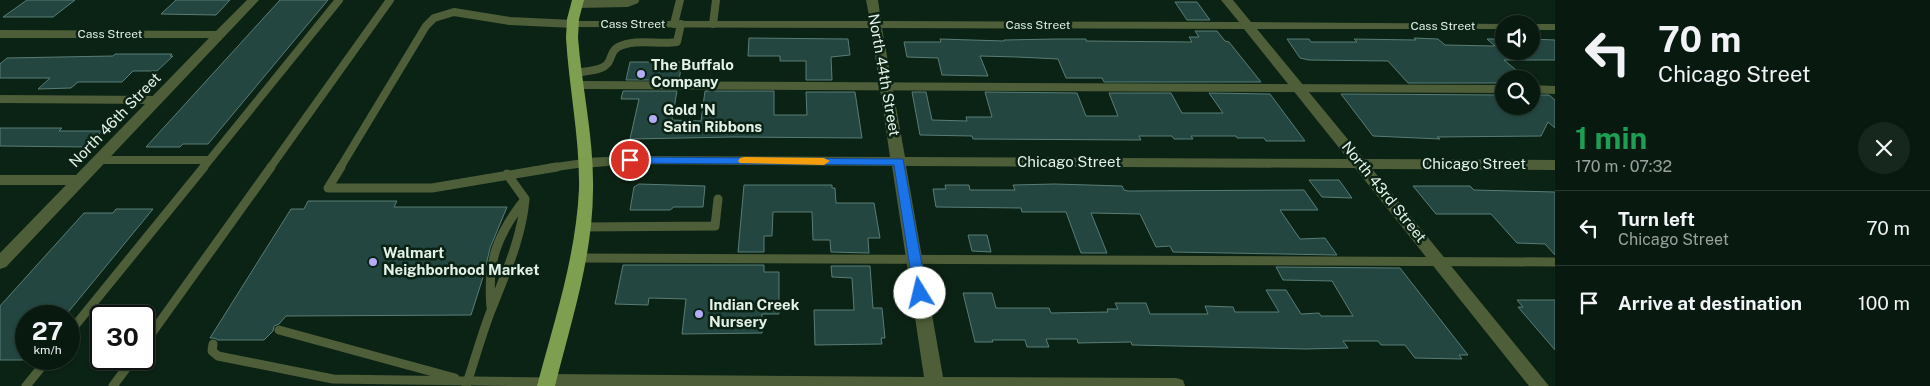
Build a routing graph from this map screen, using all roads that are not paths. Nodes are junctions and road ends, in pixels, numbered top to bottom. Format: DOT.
graph roads {
  1 [pos="254,0"];
  2 [pos="338,0"];
  3 [pos="390,0"];
  4 [pos="635,0"];
  5 [pos="680,0"];
  6 [pos="716,0"];
  7 [pos="872,0"];
  8 [pos="1227,0"];
  9 [pos="577,2"];
  10 [pos="573,24"];
  11 [pos="678,24"];
  12 [pos="713,24"];
  13 [pos="876,24"];
  14 [pos="1248,25"];
  15 [pos="1495,26"];
  16 [pos="1540,27"];
  17 [pos="1555,27"];
  18 [pos="0,34"];
  19 [pos="220,35"];
  20 [pos="604,68"];
  21 [pos="576,79"];
  22 [pos="608,85"];
  23 [pos="886,86"];
  24 [pos="1299,88"];
  25 [pos="1495,89"];
  26 [pos="1540,89"];
  27 [pos="1555,90"];
  28 [pos="0,99"];
  29 [pos="157,100"];
  30 [pos="100,160"];
  31 [pos="209,160"];
  32 [pos="899,162"];
  33 [pos="584,163"];
  34 [pos="1361,164"];
  35 [pos="1555,165"];
  36 [pos="507,174"];
  37 [pos="0,180"];
  38 [pos="80,180"];
  39 [pos="525,198"];
  40 [pos="718,198"];
  41 [pos="583,227"];
  42 [pos="578,258"];
  43 [pos="915,259"];
  44 [pos="1441,262"];
  45 [pos="1555,262"];
  46 [pos="0,263"];
  47 [pos="491,310"];
  48 [pos="80,319"];
  49 [pos="155,329"];
  50 [pos="279,330"];
  51 [pos="213,344"];
  52 [pos="39,370"];
  53 [pos="125,370"];
  54 [pos="466,384"];
  55 [pos="547,384"];
  56 [pos="810,385"];
  57 [pos="935,385"];
  58 [pos="26,386"];
  59 [pos="113,386"];
  60 [pos="1176,386"];
  61 [pos="1540,386"];
  1 -- 19 [label="street, North 46th Street"];
  2 -- 31 [label="lane"];
  3 -- 49 [label="lane"];
  4 -- 9 [label="lane"];
  5 -- 11 [label="lane"];
  6 -- 12 [label="lane"];
  7 -- 13 [label="street, North 44th Street"];
  8 -- 14 [label="street, North 43rd Street"];
  9 -- 10 [label="main road"];
  10 -- 11 [label="street, Cass Street"];
  10 -- 21 [label="main road"];
  10 -- 36 [label="lane"];
  11 -- 12 [label="street, Cass Street"];
  11 -- 20 [label="lane"];
  12 -- 13 [label="street, Cass Street"];
  13 -- 14 [label="street, Cass Street"];
  13 -- 23 [label="street, North 44th Street"];
  14 -- 15 [label="street, Cass Street"];
  14 -- 24 [label="street, North 43rd Street"];
  16 -- 17 [label="street"];
  18 -- 19 [label="street, Cass Street"];
  19 -- 29 [label="street, North 46th Street"];
  20 -- 21 [label="lane"];
  20 -- 22 [label="lane"];
  21 -- 22 [label="lane"];
  21 -- 33 [label="main road"];
  22 -- 23 [label="lane"];
  23 -- 24 [label="lane"];
  23 -- 32 [label="street, North 44th Street"];
  24 -- 25 [label="lane"];
  24 -- 34 [label="street, North 43rd Street"];
  26 -- 27 [label="lane"];
  28 -- 29 [label="lane"];
  29 -- 30 [label="street, North 46th Street"];
  30 -- 31 [label="lane"];
  30 -- 38 [label="street, North 46th Street"];
  31 -- 48 [label="lane"];
  32 -- 33 [label="street, Chicago Street"];
  32 -- 34 [label="street, Chicago Street"];
  32 -- 43 [label="street, North 44th Street"];
  33 -- 36 [label="lane"];
  33 -- 41 [label="main road"];
  34 -- 35 [label="street, Chicago Street"];
  34 -- 44 [label="street, North 43rd Street"];
  36 -- 39 [label="lane"];
  37 -- 38 [label="street"];
  38 -- 46 [label="street, North 46th Street"];
  39 -- 47 [label="lane"];
  39 -- 47 [label="lane"];
  40 -- 41 [label="lane"];
  41 -- 42 [label="main road"];
  42 -- 43 [label="lane"];
  42 -- 55 [label="main road"];
  43 -- 44 [label="lane"];
  43 -- 57 [label="street, North 44th Street"];
  44 -- 45 [label="lane"];
  44 -- 61 [label="street, North 43rd Street"];
  47 -- 54 [label="lane"];
  50 -- 54 [label="lane"];
  51 -- 54 [label="lane"];
  52 -- 58 [label="lane"];
  53 -- 59 [label="lane"];
  54 -- 55 [label="lane"];
  55 -- 56 [label="street"];
  56 -- 57 [label="street"];
  57 -- 60 [label="street"];
}
